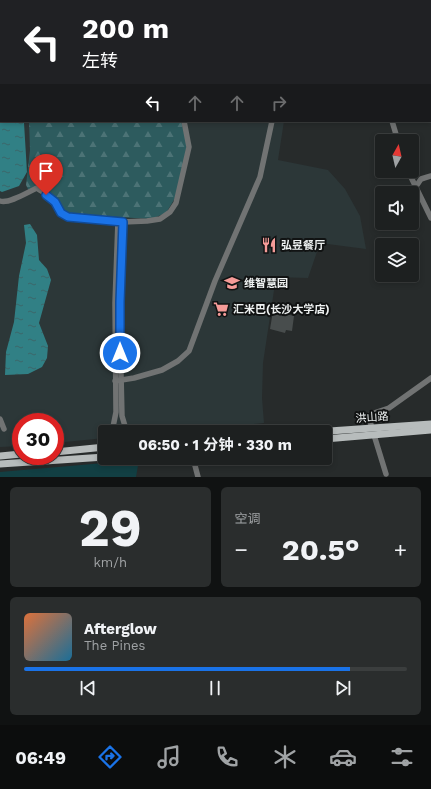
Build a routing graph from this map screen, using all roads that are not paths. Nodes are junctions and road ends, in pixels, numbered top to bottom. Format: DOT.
graph roads {
  1 [pos="184,122"];
  2 [pos="272,122"];
  3 [pos="392,122"];
  4 [pos="396,134"];
  5 [pos="431,176"];
  6 [pos="417,186"];
  7 [pos="419,194"];
  8 [pos="0,201"];
  9 [pos="431,218"];
  10 [pos="120,222"];
  11 [pos="431,378"];
  12 [pos="118,381"];
  13 [pos="0,420"];
  14 [pos="431,424"];
  15 [pos="113,425"];
  16 [pos="125,425"];
  17 [pos="4,429"];
  18 [pos="431,430"];
  19 [pos="373,431"];
  20 [pos="332,432"];
  21 [pos="332,438"];
  22 [pos="98,448"];
  23 [pos="64,451"];
  24 [pos="12,455"];
  25 [pos="0,456"];
  26 [pos="98,457"];
  27 [pos="0,464"];
  28 [pos="195,465"];
  29 [pos="386,474"];
  30 [pos="198,477"];
  1 -- 10 [label="street"];
  2 -- 12 [label="street"];
  3 -- 4 [label="street"];
  5 -- 6 [label="street"];
  7 -- 9 [label="street"];
  8 -- 10 [label="street"];
  10 -- 12 [label="street"];
  11 -- 19 [label="street"];
  12 -- 15 [label="street"];
  12 -- 16 [label="street"];
  13 -- 17 [label="street"];
  14 -- 19 [label="main road, 洪山路"];
  18 -- 19 [label="main road, 洪山路"];
  19 -- 20 [label="main road, 洪山路"];
  19 -- 21 [label="main road, 洪山路"];
  19 -- 29 [label="street"];
  22 -- 23 [label="main road"];
  24 -- 25 [label="main road"];
  26 -- 27 [label="main road"];
  28 -- 30 [label="street"];
}
